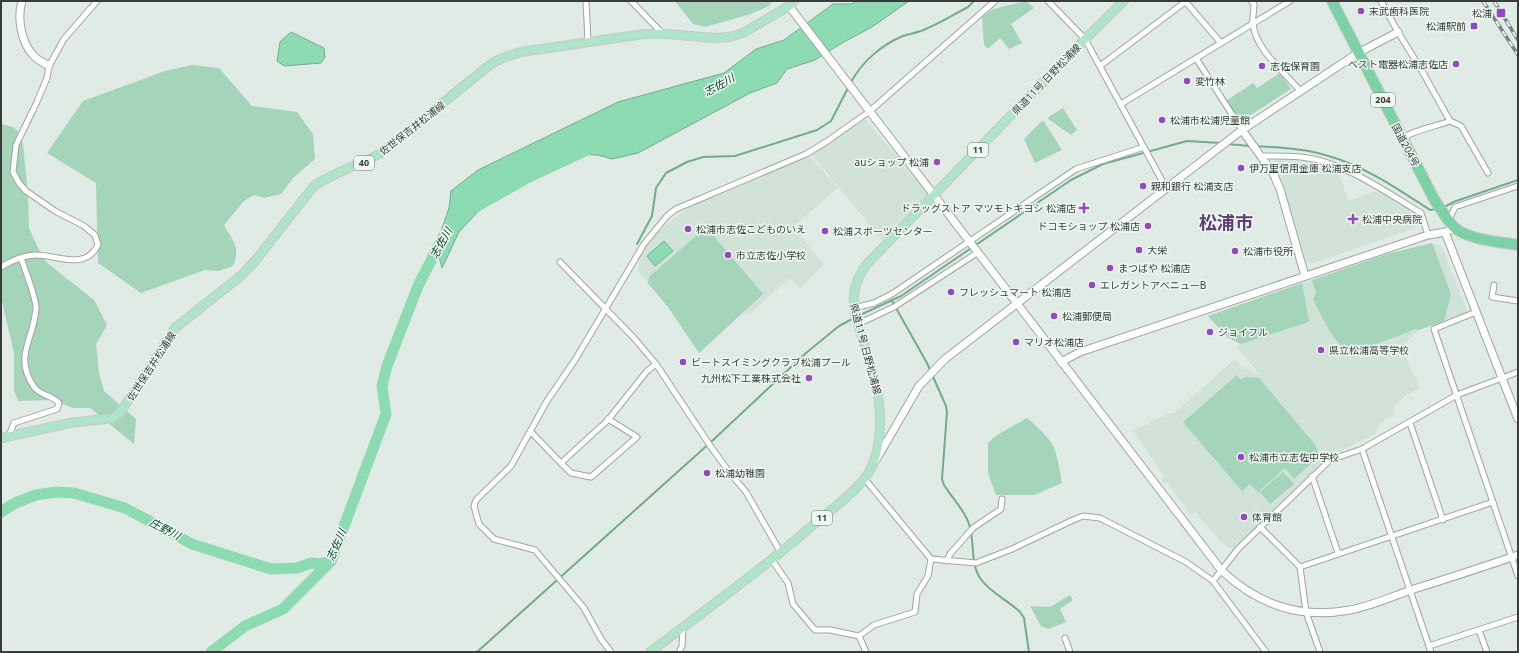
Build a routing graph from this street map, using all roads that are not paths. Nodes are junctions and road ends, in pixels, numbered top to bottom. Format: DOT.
graph roads {
  1 [pos="22,1"];
  2 [pos="96,1"];
  3 [pos="586,1"];
  4 [pos="631,1"];
  5 [pos="995,1"];
  6 [pos="1048,1"];
  7 [pos="1124,1"];
  8 [pos="1185,1"];
  9 [pos="1252,1"];
  10 [pos="1290,1"];
  11 [pos="1332,1"];
  12 [pos="1381,1"];
  13 [pos="792,4"];
  14 [pos="1253,24"];
  15 [pos="1398,32"];
  16 [pos="663,34"];
  17 [pos="1085,39"];
  18 [pos="588,41"];
  19 [pos="1221,43"];
  20 [pos="1358,54"];
  21 [pos="1196,58"];
  22 [pos="49,66"];
  23 [pos="1100,66"];
  24 [pos="1301,92"];
  25 [pos="1121,104"];
  26 [pos="870,111"];
  27 [pos="1450,121"];
  28 [pos="1242,130"];
  29 [pos="1402,138"];
  30 [pos="1144,145"];
  31 [pos="1260,156"];
  32 [pos="1488,173"];
  33 [pos="1518,186"];
  34 [pos="1166,188"];
  35 [pos="934,195"];
  36 [pos="1447,218"];
  37 [pos="1450,230"];
  38 [pos="1428,235"];
  39 [pos="969,243"];
  40 [pos="1518,245"];
  41 [pos="976,252"];
  42 [pos="21,258"];
  43 [pos="560,262"];
  44 [pos="1,267"];
  45 [pos="1306,276"];
  46 [pos="1494,285"];
  47 [pos="1518,301"];
  48 [pos="1016,304"];
  49 [pos="606,309"];
  50 [pos="854,310"];
  51 [pos="1476,312"];
  52 [pos="858,324"];
  53 [pos="1061,362"];
  54 [pos="656,364"];
  55 [pos="1518,372"];
  56 [pos="1502,378"];
  57 [pos="1457,396"];
  58 [pos="608,419"];
  59 [pos="1518,419"];
  60 [pos="1410,423"];
  61 [pos="531,432"];
  62 [pos="5,437"];
  63 [pos="1362,449"];
  64 [pos="562,463"];
  65 [pos="873,465"];
  66 [pos="1312,476"];
  67 [pos="864,478"];
  68 [pos="1002,499"];
  69 [pos="1493,502"];
  70 [pos="1443,520"];
  71 [pos="1260,527"];
  72 [pos="1392,536"];
  73 [pos="781,553"];
  74 [pos="1338,553"];
  75 [pos="1515,556"];
  76 [pos="931,559"];
  77 [pos="772,560"];
  78 [pos="947,561"];
  79 [pos="1300,567"];
  80 [pos="1222,571"];
  81 [pos="1518,576"];
  82 [pos="1213,581"];
  83 [pos="1410,591"];
  84 [pos="1306,612"];
  85 [pos="1518,617"];
  86 [pos="683,627"];
  87 [pos="1479,630"];
  88 [pos="859,636"];
  89 [pos="1065,638"];
  90 [pos="1429,646"];
  91 [pos="611,652"];
  92 [pos="650,652"];
  93 [pos="679,652"];
  94 [pos="866,652"];
  95 [pos="1070,652"];
  96 [pos="1266,652"];
  97 [pos="1320,652"];
  98 [pos="1431,652"];
  99 [pos="1487,652"];
  1 -- 22 [label="street"];
  2 -- 22 [label="street"];
  3 -- 18 [label="street"];
  4 -- 16 [label="street"];
  5 -- 26 [label="street"];
  6 -- 17 [label="street"];
  7 -- 17 [label="main road, 県道11号 日野松浦線 / 11"];
  8 -- 19 [label="street"];
  8 -- 23 [label="street"];
  9 -- 14 [label="street"];
  10 -- 14 [label="street"];
  11 -- 20 [label="highway, 国道204号 / 204"];
  12 -- 15 [label="street"];
  13 -- 16 [label="main road, 佐世保吉井松浦線 / 40"];
  13 -- 26 [label="street"];
  14 -- 19 [label="street"];
  14 -- 24 [label="street"];
  15 -- 20 [label="street"];
  15 -- 27 [label="street"];
  16 -- 18 [label="main road, 佐世保吉井松浦線 / 40"];
  17 -- 23 [label="street"];
  17 -- 35 [label="main road, 県道11号 日野松浦線 / 11"];
  18 -- 62 [label="main road, 佐世保吉井松浦線 / 40"];
  19 -- 21 [label="street"];
  20 -- 24 [label="street"];
  20 -- 29 [label="highway, 国道204号 / 204"];
  21 -- 25 [label="street"];
  21 -- 28 [label="street"];
  22 -- 42 [label="street"];
  23 -- 25 [label="street"];
  24 -- 28 [label="street"];
  25 -- 30 [label="street"];
  26 -- 35 [label="street"];
  26 -- 49 [label="street"];
  27 -- 29 [label="street"];
  27 -- 32 [label="street"];
  28 -- 31 [label="street"];
  28 -- 34 [label="street"];
  29 -- 36 [label="highway, 国道204号 / 204"];
  30 -- 34 [label="street"];
  30 -- 39 [label="street"];
  31 -- 38 [label="street"];
  31 -- 45 [label="street"];
  33 -- 36 [label="street"];
  34 -- 48 [label="street"];
  35 -- 39 [label="street"];
  35 -- 50 [label="main road, 県道11号 日野松浦線 / 11"];
  36 -- 37 [label="highway, 国道204号 / 204"];
  37 -- 38 [label="street"];
  37 -- 40 [label="highway, 国道204号 / 204"];
  37 -- 51 [label="street"];
  38 -- 45 [label="street"];
  39 -- 41 [label="street"];
  39 -- 50 [label="street"];
  41 -- 48 [label="street"];
  41 -- 52 [label="street"];
  42 -- 44 [label="street"];
  42 -- 62 [label="street"];
  43 -- 49 [label="street"];
  45 -- 53 [label="street"];
  46 -- 47 [label="street"];
  48 -- 53 [label="street"];
  48 -- 65 [label="street"];
  49 -- 54 [label="street"];
  49 -- 61 [label="street"];
  50 -- 52 [label="main road, 県道11号 日野松浦線 / 11"];
  51 -- 56 [label="street"];
  51 -- 57 [label="street"];
  52 -- 65 [label="main road, 県道11号 日野松浦線 / 11"];
  53 -- 80 [label="street"];
  54 -- 58 [label="street"];
  54 -- 73 [label="street"];
  55 -- 56 [label="street"];
  56 -- 57 [label="street"];
  56 -- 59 [label="street"];
  57 -- 60 [label="street"];
  57 -- 69 [label="street"];
  58 -- 64 [label="street"];
  58 -- 64 [label="street"];
  60 -- 63 [label="street"];
  60 -- 70 [label="street"];
  61 -- 64 [label="street"];
  61 -- 91 [label="street"];
  63 -- 66 [label="street"];
  63 -- 72 [label="street"];
  65 -- 67 [label="main road, 県道11号 日野松浦線 / 11"];
  66 -- 71 [label="street"];
  66 -- 74 [label="street"];
  67 -- 73 [label="main road, 県道11号 日野松浦線 / 11"];
  67 -- 76 [label="street"];
  68 -- 78 [label="street"];
  69 -- 70 [label="street"];
  69 -- 75 [label="street"];
  70 -- 72 [label="street"];
  71 -- 79 [label="street"];
  71 -- 80 [label="street"];
  72 -- 74 [label="street"];
  72 -- 83 [label="street"];
  73 -- 77 [label="main road, 県道11号 日野松浦線 / 11"];
  74 -- 79 [label="street"];
  75 -- 81 [label="street"];
  75 -- 83 [label="street"];
  76 -- 78 [label="street"];
  76 -- 88 [label="street"];
  77 -- 86 [label="main road, 県道11号 日野松浦線 / 11"];
  77 -- 88 [label="street"];
  78 -- 82 [label="street"];
  79 -- 84 [label="street"];
  80 -- 82 [label="street"];
  80 -- 84 [label="street"];
  82 -- 96 [label="street"];
  83 -- 84 [label="street"];
  83 -- 90 [label="street"];
  84 -- 97 [label="street"];
  85 -- 87 [label="street"];
  86 -- 92 [label="main road, 県道11号 日野松浦線 / 11"];
  86 -- 93 [label="street"];
  87 -- 90 [label="street"];
  87 -- 99 [label="street"];
  88 -- 94 [label="street"];
  89 -- 95 [label="street"];
  90 -- 98 [label="street"];
}
